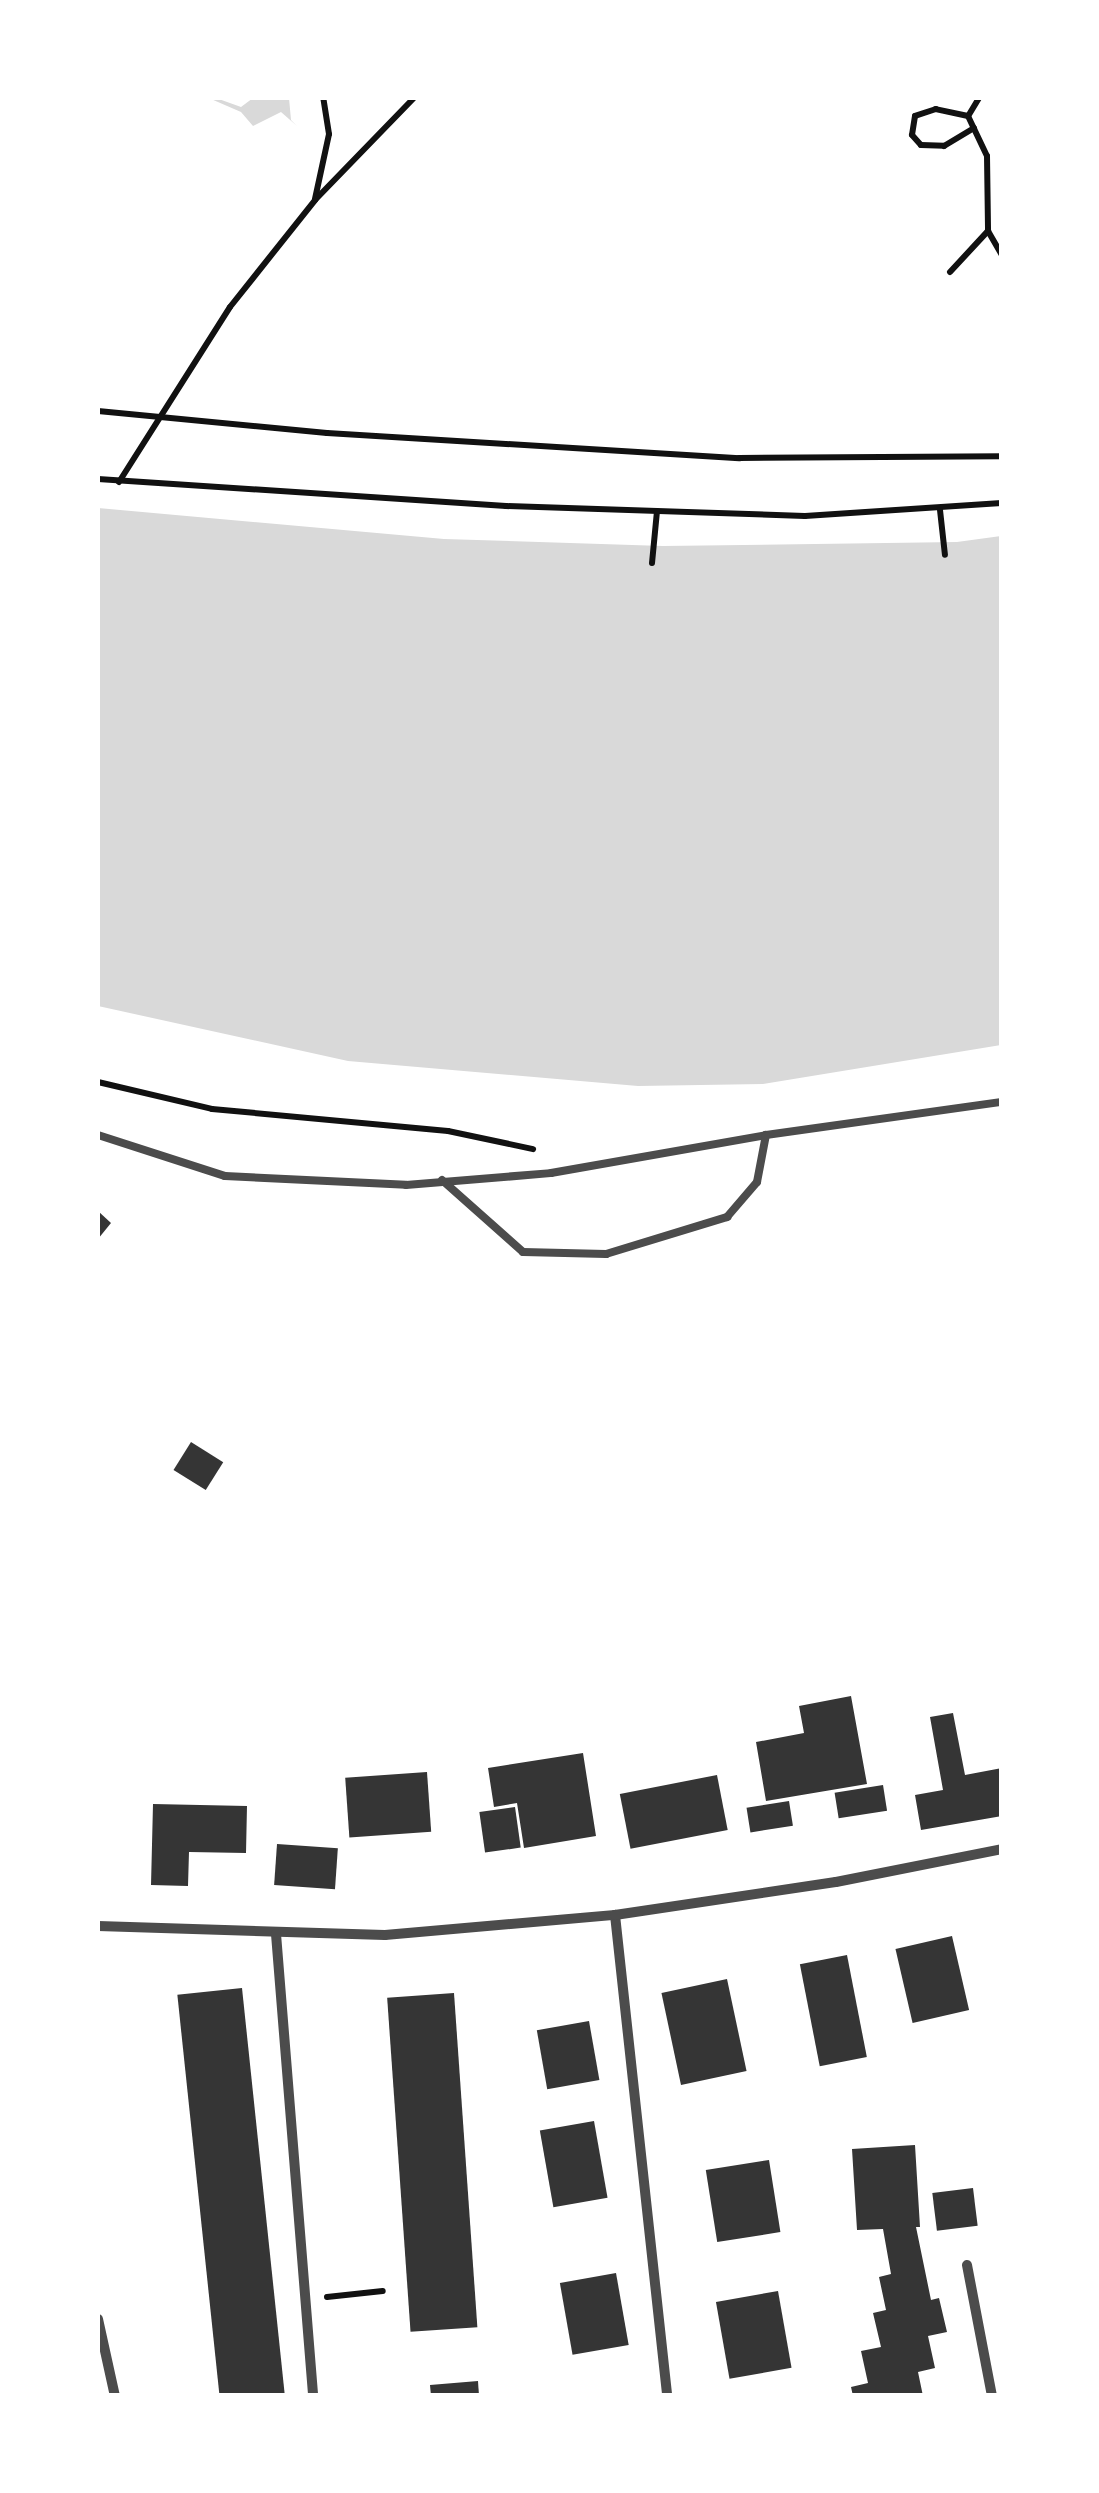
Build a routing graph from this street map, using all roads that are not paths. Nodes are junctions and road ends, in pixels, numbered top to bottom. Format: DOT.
graph roads {
  1 [pos="1002,1102"];
  2 [pos="98,1135"];
  3 [pos="766,1135"];
  4 [pos="442,1180"];
  5 [pos="1002,1849"];
  6 [pos="615,1916"];
  7 [pos="98,1926"];
  8 [pos="276,1934"];
  9 [pos="968,2265"];
  10 [pos="98,2319"];
  11 [pos="115,2396"];
  12 [pos="314,2396"];
  13 [pos="667,2396"];
  14 [pos="992,2396"];
  1 -- 3 [label="lane"];
  2 -- 4 [label="lane"];
  3 -- 4 [label="lane"];
  3 -- 4 [label="lane"];
  5 -- 6 [label="street"];
  6 -- 8 [label="street"];
  6 -- 13 [label="street"];
  7 -- 8 [label="street"];
  8 -- 12 [label="street"];
  9 -- 14 [label="street"];
  10 -- 11 [label="street"];
}
